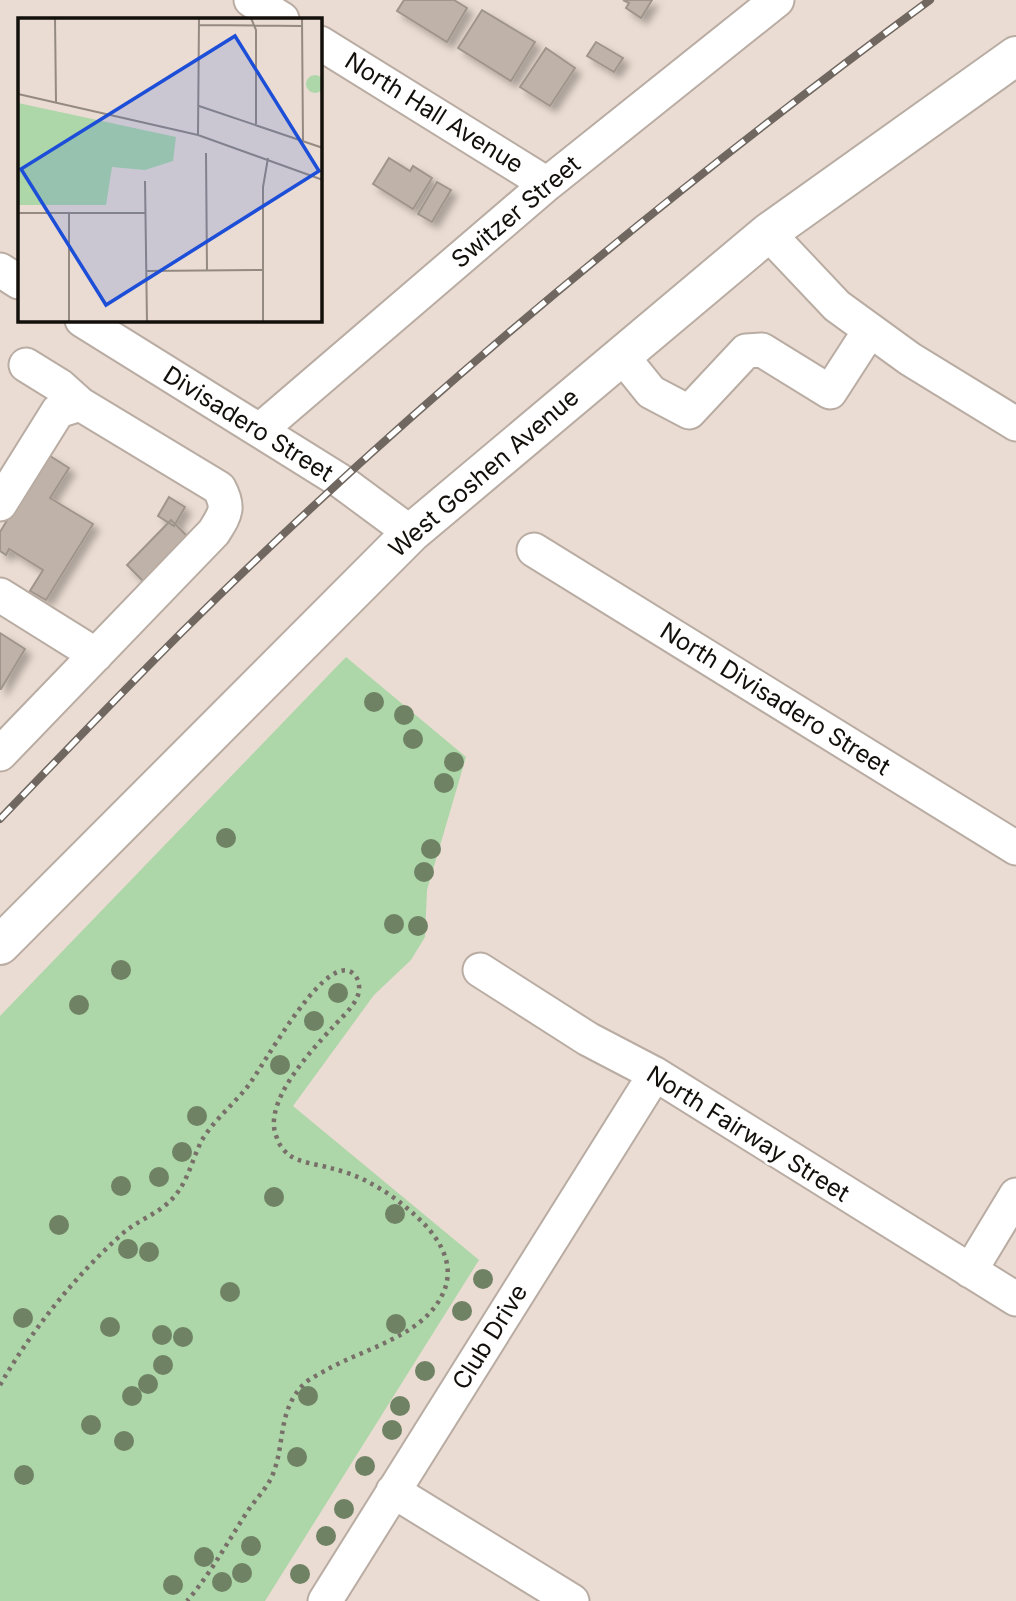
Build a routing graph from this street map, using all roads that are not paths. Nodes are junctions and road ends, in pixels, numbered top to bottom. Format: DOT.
graph roads {
  1 [pos="251,0"];
  2 [pos="777,0"];
  3 [pos="280,18"];
  4 [pos="322,44"];
  5 [pos="1016,56"];
  6 [pos="547,184"];
  7 [pos="768,233"];
  8 [pos="0,270"];
  9 [pos="18,281"];
  10 [pos="85,322"];
  11 [pos="870,330"];
  12 [pos="622,355"];
  13 [pos="26,365"];
  14 [pos="80,404"];
  15 [pos="1016,424"];
  16 [pos="260,430"];
  17 [pos="0,503"];
  18 [pos="411,533"];
  19 [pos="534,551"];
  20 [pos="0,595"];
  21 [pos="96,654"];
  22 [pos="0,754"];
  23 [pos="1016,848"];
  24 [pos="0,945"];
  25 [pos="480,970"];
  26 [pos="655,1074"];
  27 [pos="1016,1195"];
  28 [pos="970,1271"];
  29 [pos="1016,1299"];
  30 [pos="393,1491"];
  31 [pos="325,1601"];
  32 [pos="572,1601"];
  1 -- 3 [label="street"];
  2 -- 6 [label="street, Switzer Street"];
  4 -- 6 [label="street, North Hall Avenue"];
  5 -- 7 [label="main road, West Goshen Avenue"];
  6 -- 16 [label="street, Switzer Street"];
  7 -- 11 [label="street"];
  7 -- 12 [label="main road, West Goshen Avenue"];
  8 -- 9 [label="street"];
  10 -- 16 [label="street, Divisadero Street"];
  11 -- 12 [label="street"];
  11 -- 15 [label="street"];
  12 -- 18 [label="main road, West Goshen Avenue"];
  13 -- 14 [label="street"];
  14 -- 17 [label="street"];
  14 -- 21 [label="street"];
  16 -- 18 [label="street, Divisadero Street"];
  18 -- 24 [label="main road, West Goshen Avenue"];
  19 -- 23 [label="street, North Divisadero Street"];
  20 -- 21 [label="street"];
  21 -- 22 [label="street"];
  25 -- 26 [label="street, North Fairway Street"];
  26 -- 28 [label="street, North Fairway Street"];
  26 -- 30 [label="street, Club Drive"];
  27 -- 28 [label="street"];
  28 -- 29 [label="street, North Fairway Street"];
  30 -- 31 [label="street, Club Drive"];
  30 -- 32 [label="street"];
}
